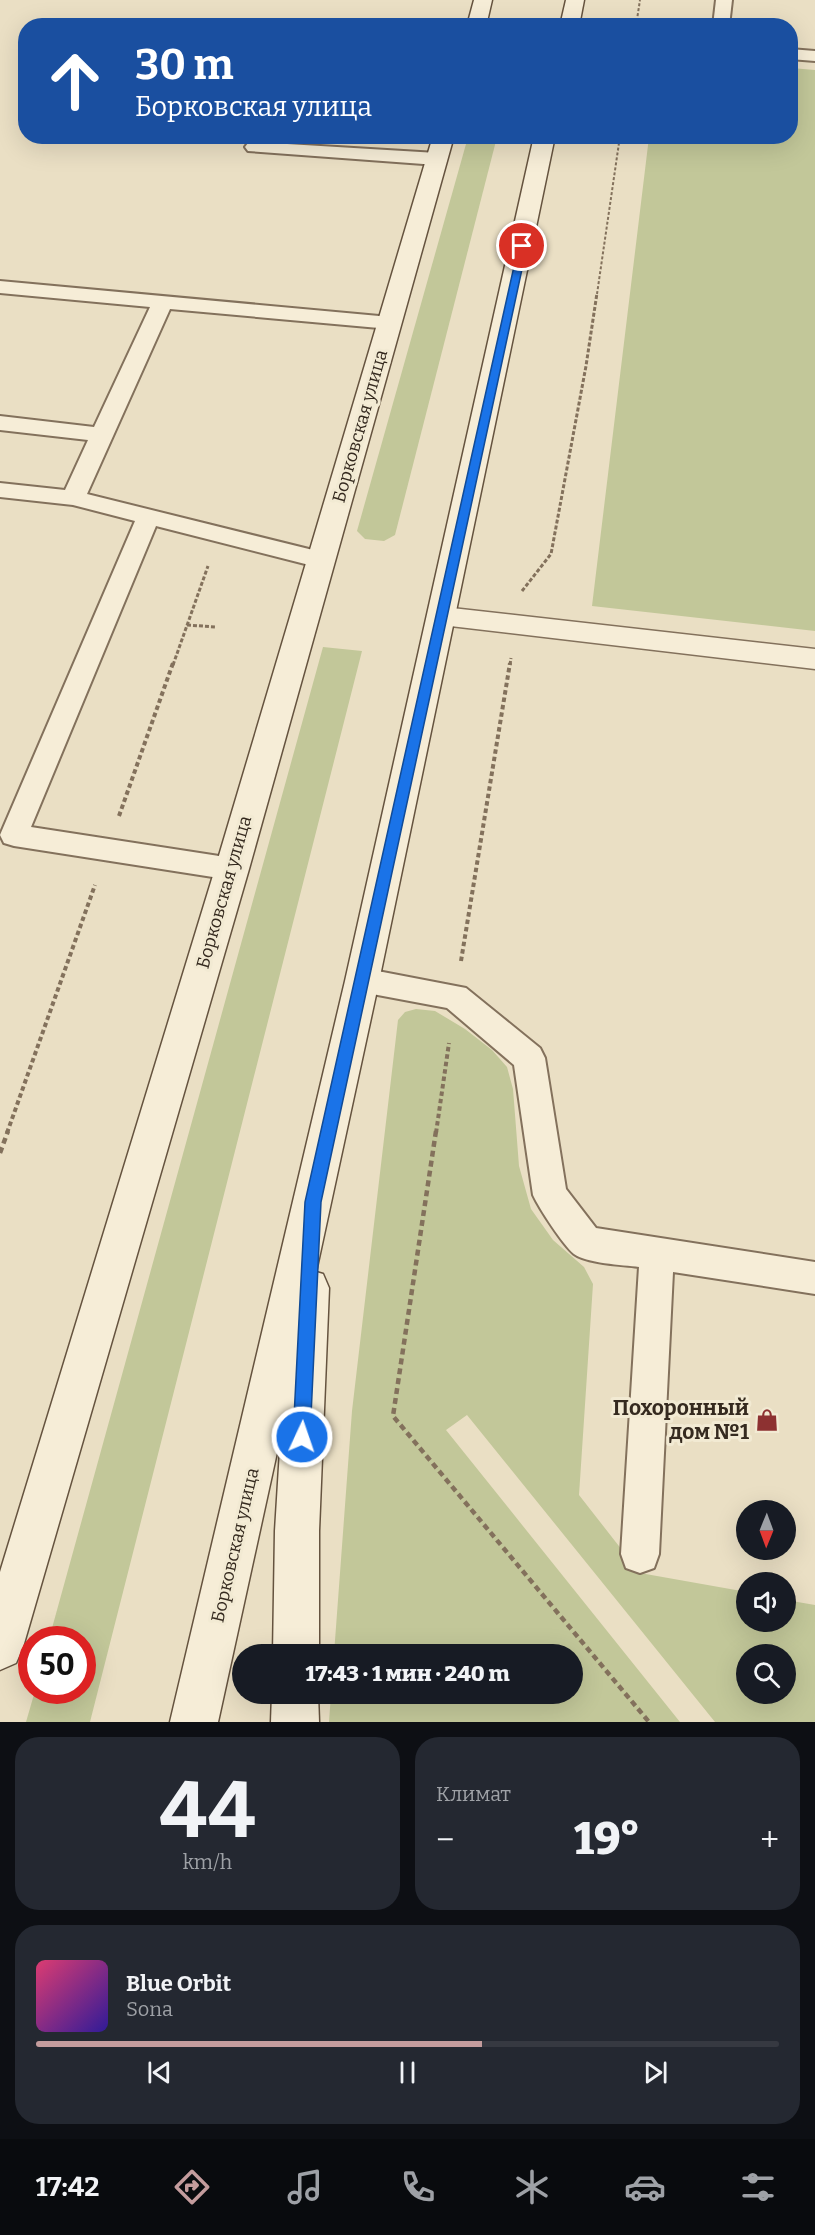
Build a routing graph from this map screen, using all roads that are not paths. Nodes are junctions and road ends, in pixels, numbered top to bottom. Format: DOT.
graph roads {
  1 [pos="483,0"];
  2 [pos="575,0"];
  3 [pos="724,0"];
  4 [pos="478,18"];
  5 [pos="571,18"];
  6 [pos="722,18"];
  7 [pos="798,55"];
  8 [pos="815,56"];
  9 [pos="543,144"];
  10 [pos="254,147"];
  11 [pos="440,148"];
  12 [pos="0,287"];
  13 [pos="163,302"];
  14 [pos="390,322"];
  15 [pos="0,423"];
  16 [pos="102,435"];
  17 [pos="0,490"];
  18 [pos="73,498"];
  19 [pos="148,517"];
  20 [pos="321,561"];
  21 [pos="442,617"];
  22 [pos="815,659"];
  23 [pos="232,868"];
  24 [pos="362,981"];
  25 [pos="313,1202"];
  26 [pos="657,1253"];
  27 [pos="815,1278"];
  28 [pos="640,1554"];
  29 [pos="296,1644"];
  30 [pos="0,1647"];
  31 [pos="295,1704"];
  32 [pos="194,1722"];
  33 [pos="295,1722"];
  1 -- 4 [label="main road"];
  2 -- 5 [label="main road"];
  3 -- 6 [label="lane"];
  7 -- 8 [label="lane"];
  9 -- 21 [label="main road, Борковская улица"];
  10 -- 11 [label="lane"];
  11 -- 14 [label="main road, Борковская улица"];
  12 -- 13 [label="lane"];
  13 -- 14 [label="lane"];
  13 -- 16 [label="lane"];
  14 -- 20 [label="main road, Борковская улица"];
  15 -- 16 [label="lane"];
  16 -- 18 [label="lane"];
  17 -- 18 [label="lane"];
  18 -- 19 [label="lane"];
  19 -- 20 [label="lane"];
  19 -- 23 [label="lane"];
  20 -- 23 [label="main road, Борковская улица"];
  21 -- 22 [label="main road"];
  21 -- 24 [label="main road, Борковская улица"];
  23 -- 30 [label="main road, Борковская улица"];
  24 -- 25 [label="main road, Борковская улица"];
  24 -- 26 [label="lane"];
  25 -- 29 [label="main road"];
  25 -- 32 [label="main road, Борковская улица"];
  26 -- 27 [label="lane"];
  26 -- 28 [label="lane"];
  31 -- 33 [label="main road"];
}
